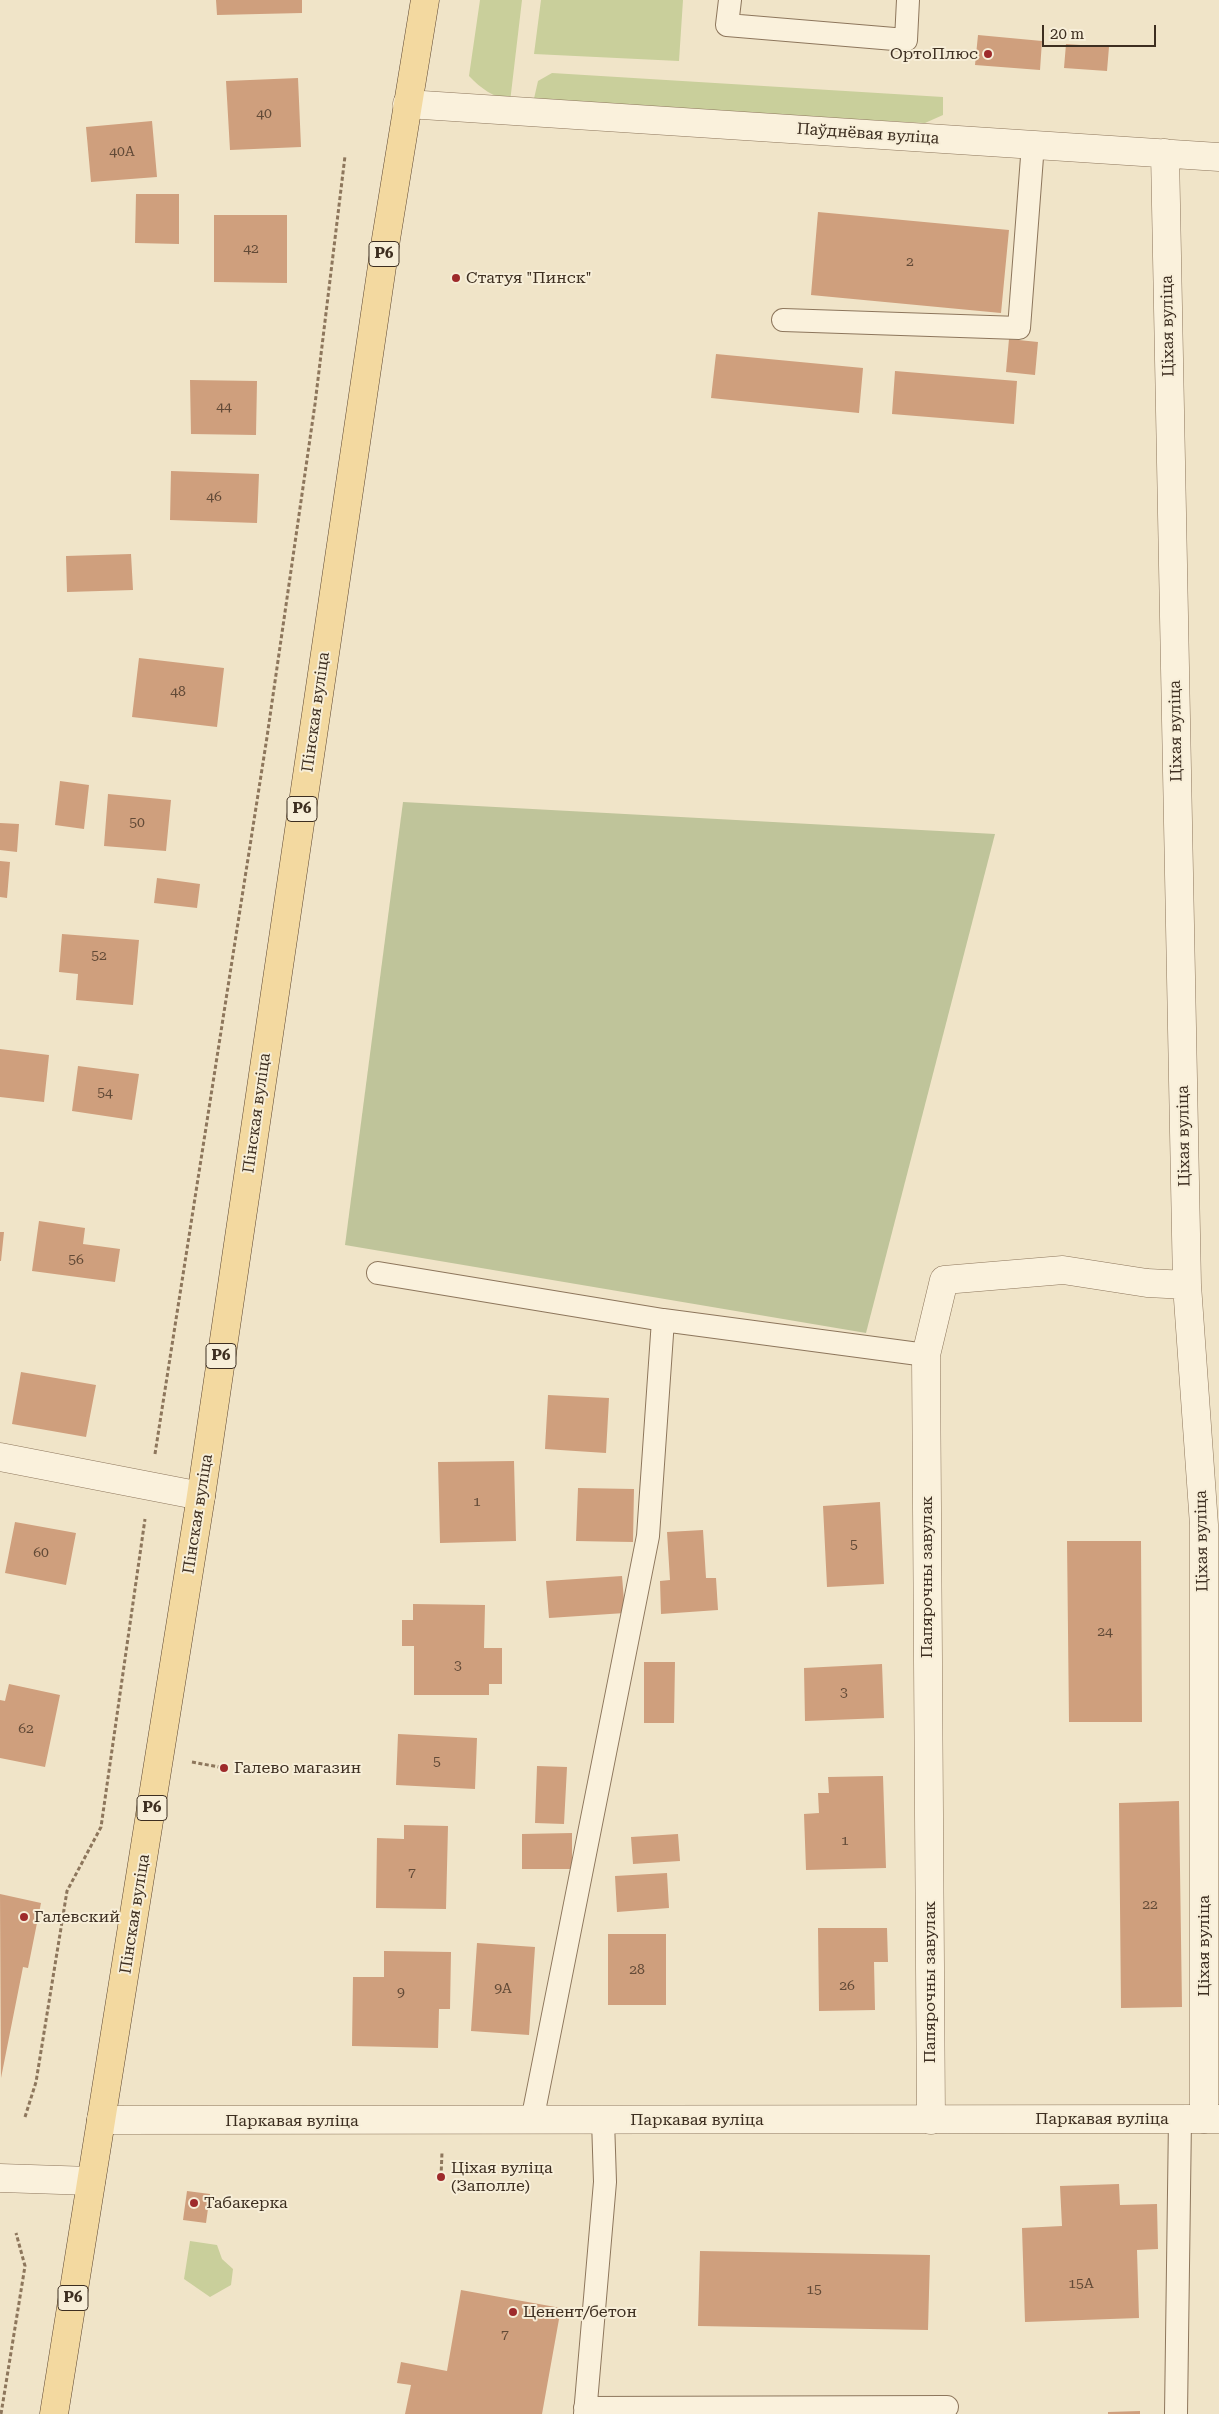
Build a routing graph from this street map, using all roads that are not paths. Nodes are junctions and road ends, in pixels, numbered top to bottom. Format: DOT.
graph roads {
  1 [pos="425,0"];
  2 [pos="730,0"];
  3 [pos="908,0"];
  4 [pos="407,104"];
  5 [pos="1033,144"];
  6 [pos="1165,153"];
  7 [pos="1219,157"];
  8 [pos="783,320"];
  9 [pos="378,1273"];
  10 [pos="1187,1285"];
  11 [pos="664,1320"];
  12 [pos="926,1355"];
  13 [pos="0,1457"];
  14 [pos="201,1496"];
  15 [pos="1212,1524"];
  16 [pos="1201,2119"];
  17 [pos="101,2120"];
  18 [pos="603,2120"];
  19 [pos="931,2120"];
  20 [pos="532,2121"];
  21 [pos="0,2178"];
  22 [pos="92,2181"];
  23 [pos="947,2407"];
  24 [pos="585,2411"];
  25 [pos="54,2414"];
  26 [pos="1176,2414"];
  1 -- 4 [label="main road, Р6"];
  2 -- 3 [label="lane"];
  4 -- 5 [label="street, Паўднёвая вуліца"];
  4 -- 14 [label="main road, Пінская вуліца / Р6"];
  5 -- 6 [label="street, Паўднёвая вуліца"];
  5 -- 8 [label="lane"];
  6 -- 7 [label="street, Паўднёвая вуліца"];
  6 -- 10 [label="street, Ціхая вуліца"];
  9 -- 11 [label="lane"];
  10 -- 12 [label="street, Папярочны завулак"];
  10 -- 15 [label="street, Ціхая вуліца"];
  11 -- 12 [label="lane"];
  11 -- 20 [label="lane"];
  12 -- 19 [label="street, Папярочны завулак"];
  13 -- 14 [label="street"];
  14 -- 17 [label="main road, Пінская вуліца / Р6"];
  15 -- 16 [label="street, Ціхая вуліца"];
  16 -- 19 [label="street, Паркавая вуліца"];
  16 -- 26 [label="lane"];
  17 -- 20 [label="street, Паркавая вуліца"];
  17 -- 22 [label="main road, Р6"];
  18 -- 19 [label="street, Паркавая вуліца"];
  18 -- 20 [label="street, Паркавая вуліца"];
  18 -- 24 [label="lane"];
  21 -- 22 [label="street"];
  22 -- 25 [label="main road, Р6"];
  23 -- 24 [label="lane"];
}
